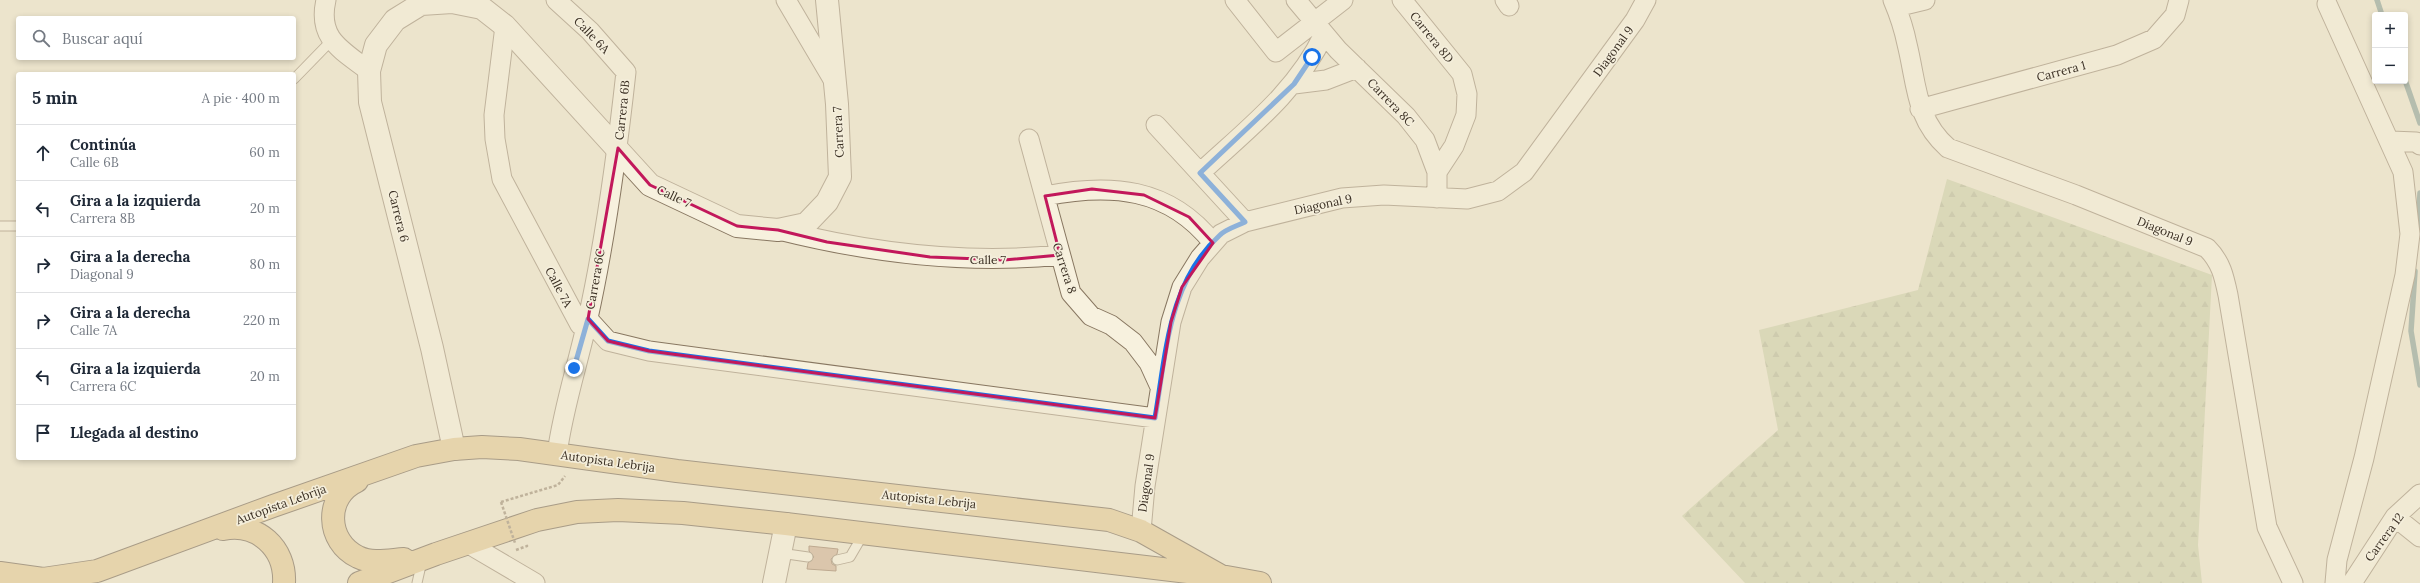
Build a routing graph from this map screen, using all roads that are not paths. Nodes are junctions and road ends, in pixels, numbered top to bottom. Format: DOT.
graph roads {
  1 [pos="326,0"];
  2 [pos="556,0"];
  3 [pos="786,0"];
  4 [pos="828,0"];
  5 [pos="1235,0"];
  6 [pos="1296,0"];
  7 [pos="1343,0"];
  8 [pos="1402,0"];
  9 [pos="1646,0"];
  10 [pos="1925,0"];
  11 [pos="2180,0"];
  12 [pos="1895,4"];
  13 [pos="2327,4"];
  14 [pos="505,26"];
  15 [pos="1319,28"];
  16 [pos="331,41"];
  17 [pos="1357,68"];
  18 [pos="369,71"];
  19 [pos="626,72"];
  20 [pos="296,77"];
  21 [pos="835,84"];
  22 [pos="1294,84"];
  23 [pos="1920,109"];
  24 [pos="1156,125"];
  25 [pos="1029,139"];
  26 [pos="2391,141"];
  27 [pos="2420,144"];
  28 [pos="618,148"];
  29 [pos="1436,172"];
  30 [pos="1200,173"];
  31 [pos="1044,196"];
  32 [pos="1437,198"];
  33 [pos="1245,222"];
  34 [pos="0,226"];
  35 [pos="16,226"];
  36 [pos="778,230"];
  37 [pos="1213,243"];
  38 [pos="1060,255"];
  39 [pos="588,319"];
  40 [pos="1160,387"];
  41 [pos="1155,418"];
  42 [pos="454,449"];
  43 [pos="557,454"];
  44 [pos="377,469"];
  45 [pos="2420,494"];
  46 [pos="2395,517"];
  47 [pos="786,524"];
  48 [pos="1141,531"];
  49 [pos="864,533"];
  50 [pos="2420,537"];
  51 [pos="189,538"];
  52 [pos="467,543"];
  53 [pos="780,553"];
  54 [pos="429,557"];
  55 [pos="808,557"];
  56 [pos="837,560"];
  57 [pos="0,573"];
  58 [pos="1231,579"];
  59 [pos="2357,581"];
  60 [pos="2293,582"];
  61 [pos="284,583"];
  62 [pos="359,583"];
  63 [pos="417,583"];
  64 [pos="535,583"];
  65 [pos="774,583"];
  66 [pos="1260,583"];
  67 [pos="2335,583"];
  1 -- 16 [label="street"];
  2 -- 19 [label="street, Calle 6A"];
  3 -- 21 [label="street"];
  4 -- 21 [label="street, Carrera 7"];
  5 -- 15 [label="street"];
  6 -- 15 [label="street"];
  7 -- 15 [label="street"];
  8 -- 29 [label="street, Carrera 8D"];
  9 -- 32 [label="street, Diagonal 9"];
  10 -- 12 [label="street"];
  11 -- 23 [label="street, Carrera 1"];
  12 -- 23 [label="street, Diagonal 9"];
  13 -- 26 [label="street"];
  14 -- 18 [label="street, Calle 7"];
  14 -- 28 [label="street, Calle 7"];
  14 -- 39 [label="street, Calle 7A"];
  15 -- 17 [label="street, Carrera 8C"];
  15 -- 22 [label="street"];
  16 -- 18 [label="street"];
  16 -- 20 [label="lane"];
  17 -- 22 [label="street"];
  17 -- 29 [label="street, Carrera 8C"];
  18 -- 42 [label="street, Carrera 6"];
  19 -- 28 [label="street, Carrera 6B"];
  21 -- 36 [label="street, Carrera 7"];
  22 -- 30 [label="street"];
  23 -- 60 [label="street, Diagonal 9"];
  24 -- 30 [label="street"];
  25 -- 31 [label="street, Carrera 8"];
  26 -- 27 [label="street"];
  26 -- 67 [label="street"];
  28 -- 36 [label="street, Calle 7"];
  28 -- 39 [label="street, Carrera 6C"];
  29 -- 32 [label="street, Carrera 8C"];
  30 -- 33 [label="street"];
  31 -- 37 [label="street"];
  31 -- 38 [label="street, Carrera 8"];
  32 -- 33 [label="street, Diagonal 9"];
  33 -- 37 [label="street, Diagonal 9"];
  34 -- 35 [label="lane"];
  36 -- 38 [label="street, Calle 7"];
  37 -- 40 [label="street, Diagonal 9"];
  38 -- 40 [label="street, Carrera 8"];
  39 -- 41 [label="street"];
  39 -- 43 [label="street, Carrera 6C"];
  40 -- 41 [label="street, Diagonal 9"];
  41 -- 48 [label="street, Diagonal 9"];
  42 -- 43 [label="highway, Autopista Lebrija"];
  42 -- 44 [label="highway, Autopista Lebrija"];
  43 -- 48 [label="highway, Autopista Lebrija"];
  44 -- 51 [label="highway, Autopista Lebrija"];
  44 -- 54 [label="highway"];
  45 -- 46 [label="street, Carrera 12"];
  46 -- 50 [label="street"];
  46 -- 59 [label="street, Carrera 12"];
  47 -- 49 [label="highway, Autopista Lebrija"];
  47 -- 52 [label="highway, Autopista Lebrija"];
  47 -- 53 [label="street"];
  48 -- 58 [label="highway, Autopista Lebrija"];
  49 -- 56 [label="lane"];
  49 -- 58 [label="highway, Autopista Lebrija"];
  51 -- 57 [label="highway, Autopista Lebrija"];
  51 -- 61 [label="highway"];
  52 -- 54 [label="highway, Autopista Lebrija"];
  52 -- 64 [label="street"];
  53 -- 55 [label="lane"];
  53 -- 65 [label="street"];
  54 -- 62 [label="highway, Autopista Lebrija"];
  54 -- 63 [label="lane"];
  58 -- 66 [label="highway, Autopista Lebrija"];
}
